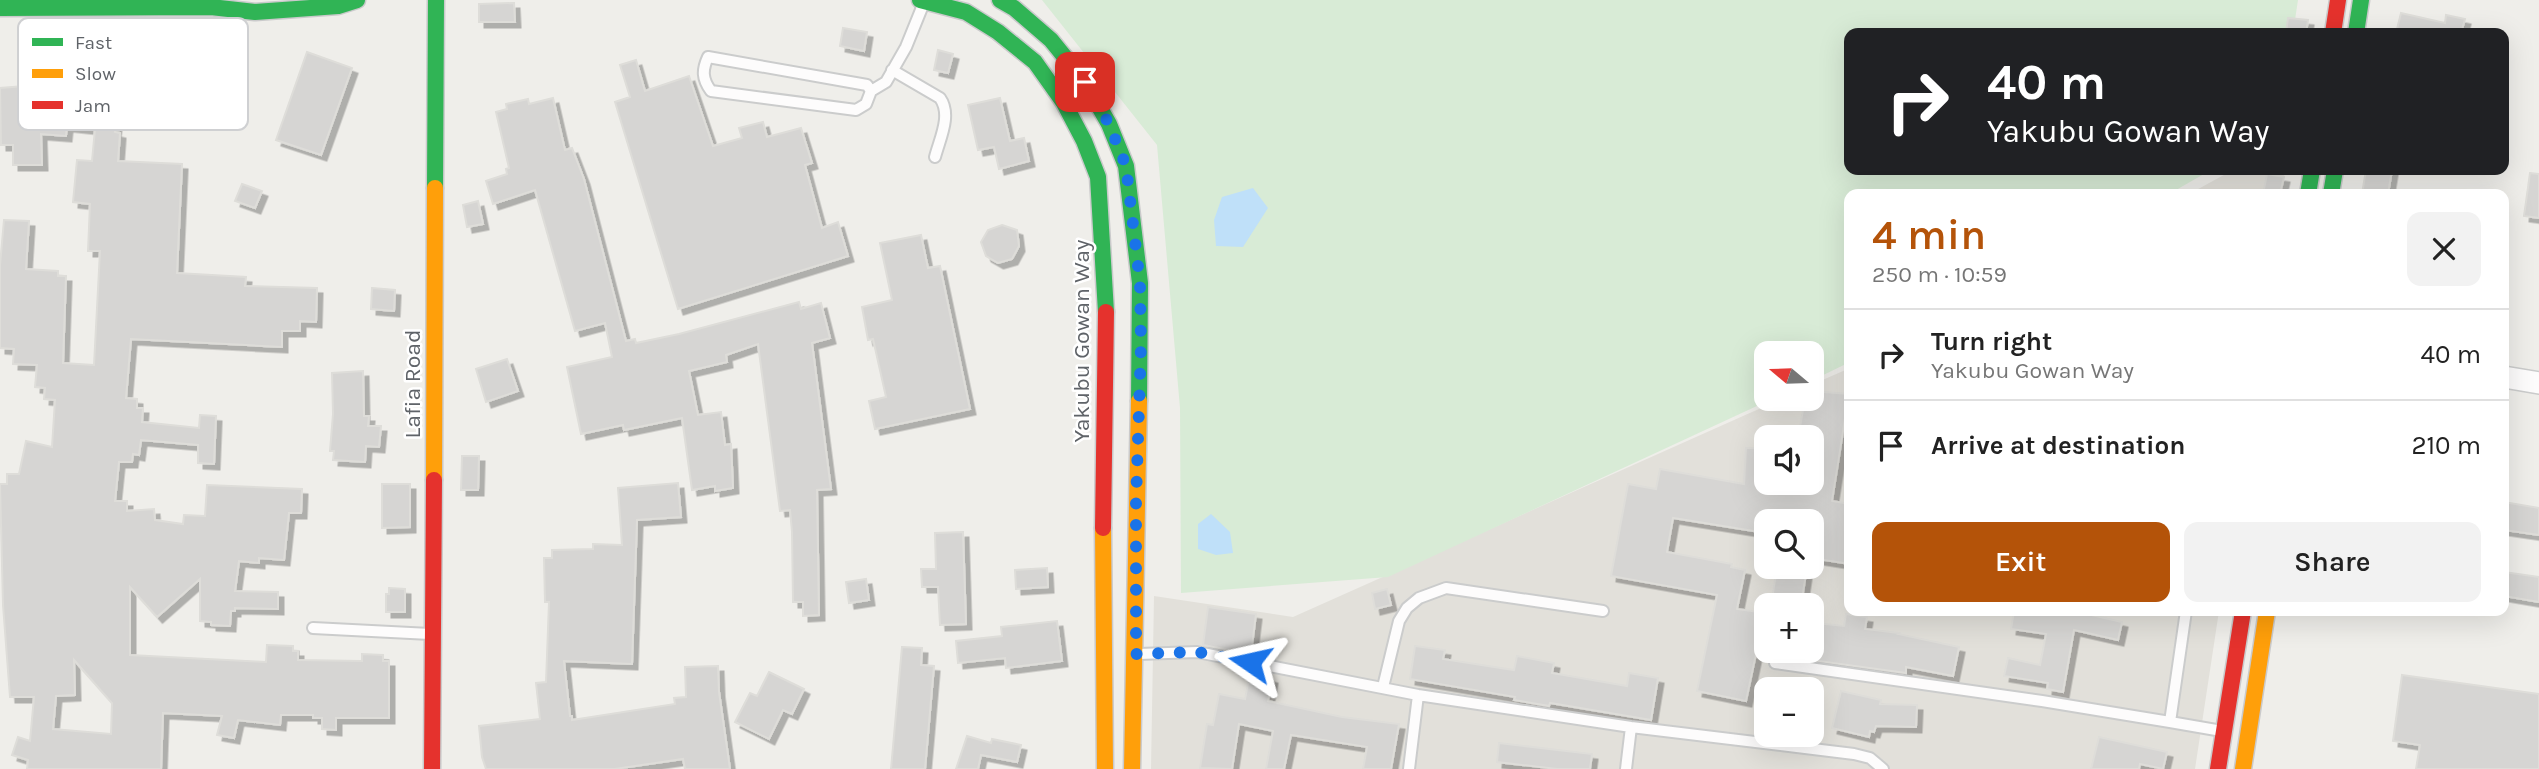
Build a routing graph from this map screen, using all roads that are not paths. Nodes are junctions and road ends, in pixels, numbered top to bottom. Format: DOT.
graph roads {
  1 [pos="357,0"];
  2 [pos="436,0"];
  3 [pos="1000,0"];
  4 [pos="2338,0"];
  5 [pos="2361,0"];
  6 [pos="922,1"];
  7 [pos="0,8"];
  8 [pos="2334,28"];
  9 [pos="2357,28"];
  10 [pos="892,70"];
  11 [pos="871,91"];
  12 [pos="935,157"];
  13 [pos="2509,378"];
  14 [pos="2539,383"];
  15 [pos="1136,502"];
  16 [pos="1103,504"];
  17 [pos="1602,611"];
  18 [pos="2185,616"];
  19 [pos="2242,616"];
  20 [pos="2266,616"];
  21 [pos="313,628"];
  22 [pos="433,634"];
  23 [pos="1136,654"];
  24 [pos="1775,663"];
  25 [pos="1383,688"];
  26 [pos="1418,695"];
  27 [pos="2170,722"];
  28 [pos="1631,727"];
  29 [pos="2224,731"];
  30 [pos="432,769"];
  31 [pos="1105,769"];
  32 [pos="1132,769"];
  33 [pos="1409,769"];
  34 [pos="1626,769"];
  35 [pos="1884,769"];
  36 [pos="2218,769"];
  37 [pos="2242,769"];
  1 -- 7 [label="street"];
  2 -- 22 [label="street, Lafia Road"];
  3 -- 15 [label="street"];
  4 -- 8 [label="street"];
  5 -- 9 [label="street"];
  6 -- 10 [label="lane"];
  6 -- 16 [label="street, Yakubu Gowan Way"];
  10 -- 11 [label="lane"];
  10 -- 12 [label="lane"];
  11 -- 11 [label="lane"];
  13 -- 14 [label="street"];
  15 -- 16 [label="street"];
  15 -- 23 [label="street"];
  16 -- 31 [label="street, Yakubu Gowan Way"];
  17 -- 25 [label="lane"];
  18 -- 27 [label="lane"];
  19 -- 29 [label="street"];
  20 -- 37 [label="street"];
  21 -- 22 [label="lane"];
  22 -- 30 [label="street, Lafia Road"];
  23 -- 25 [label="lane"];
  23 -- 32 [label="street"];
  24 -- 27 [label="lane"];
  25 -- 26 [label="lane"];
  26 -- 28 [label="lane"];
  26 -- 33 [label="lane"];
  27 -- 29 [label="lane"];
  28 -- 34 [label="lane"];
  28 -- 35 [label="lane"];
  29 -- 36 [label="street"];
}
